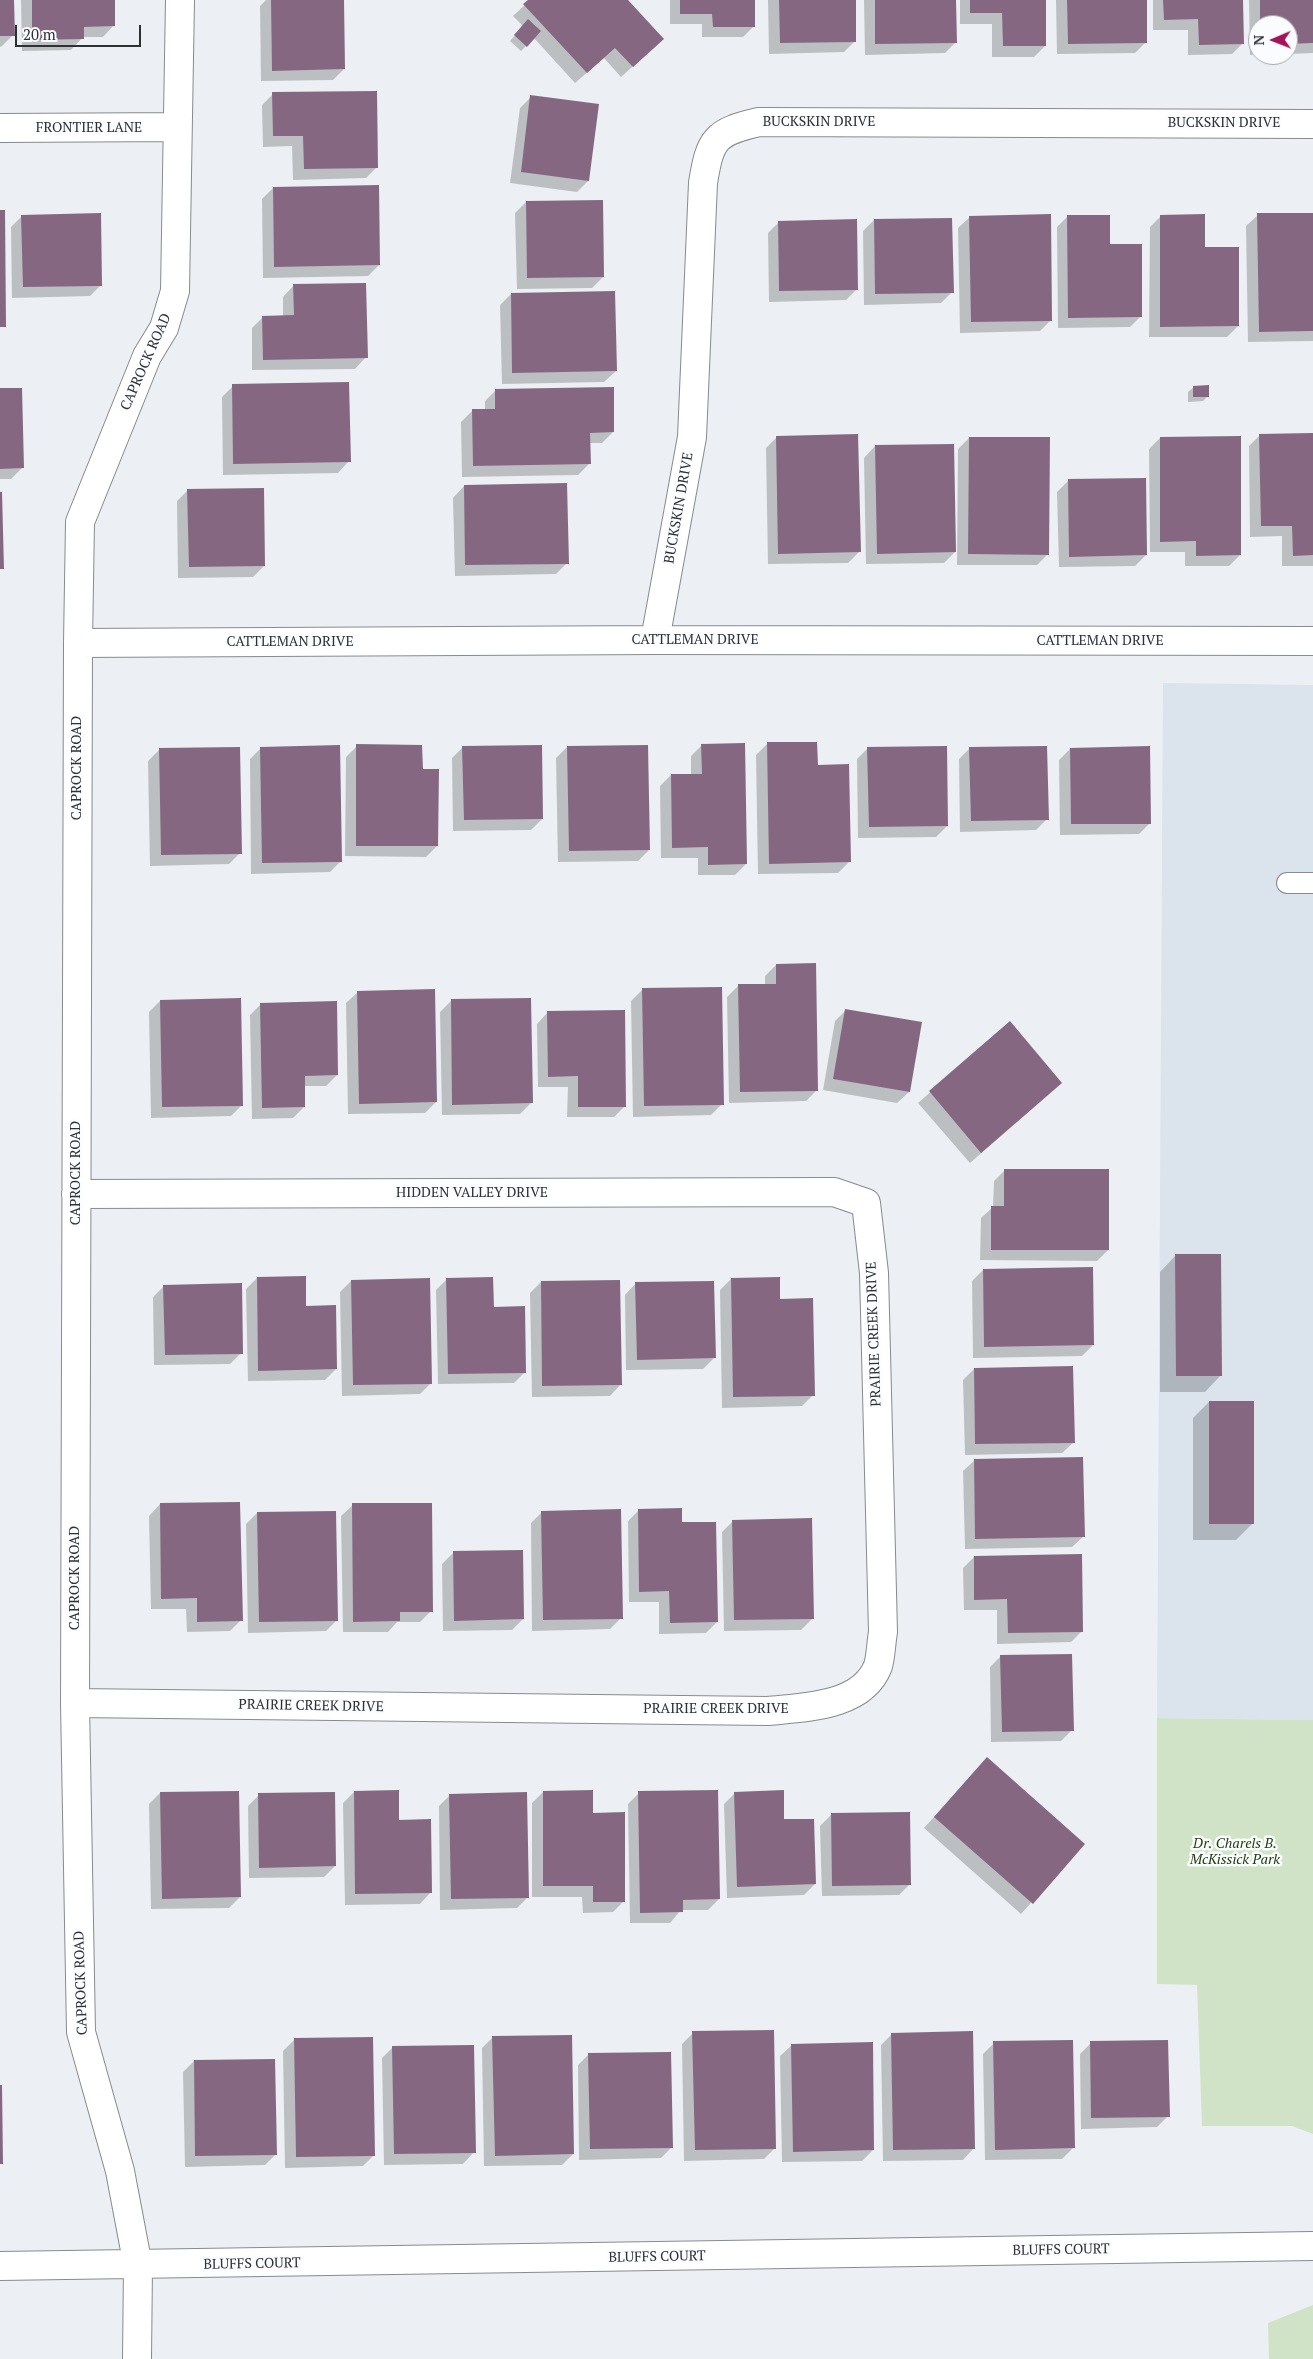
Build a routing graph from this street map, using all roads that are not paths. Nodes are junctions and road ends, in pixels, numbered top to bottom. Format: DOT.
graph roads {
  1 [pos="180,0"];
  2 [pos="1313,124"];
  3 [pos="177,127"];
  4 [pos="0,128"];
  5 [pos="655,640"];
  6 [pos="1313,641"];
  7 [pos="78,643"];
  8 [pos="1288,883"];
  9 [pos="1313,883"];
  10 [pos="76,1194"];
  11 [pos="866,1203"];
  12 [pos="74,1703"];
  13 [pos="1313,2246"];
  14 [pos="0,2266"];
  15 [pos="138,2266"];
  16 [pos="138,2359"];
  1 -- 3 [label="street, CAPROCK ROAD"];
  2 -- 5 [label="street, BUCKSKIN DRIVE"];
  3 -- 4 [label="street, FRONTIER LANE"];
  3 -- 7 [label="street, CAPROCK ROAD"];
  5 -- 6 [label="street, CATTLEMAN DRIVE"];
  5 -- 7 [label="street, CATTLEMAN DRIVE"];
  7 -- 10 [label="street, CAPROCK ROAD"];
  8 -- 9 [label="lane"];
  10 -- 11 [label="street, HIDDEN VALLEY DRIVE"];
  10 -- 12 [label="street, CAPROCK ROAD"];
  11 -- 12 [label="street, PRAIRIE CREEK DRIVE"];
  12 -- 15 [label="street, CAPROCK ROAD"];
  13 -- 15 [label="street, BLUFFS COURT"];
  14 -- 15 [label="street, BLUFFS COURT"];
  15 -- 16 [label="street, CAPROCK ROAD"];
}
